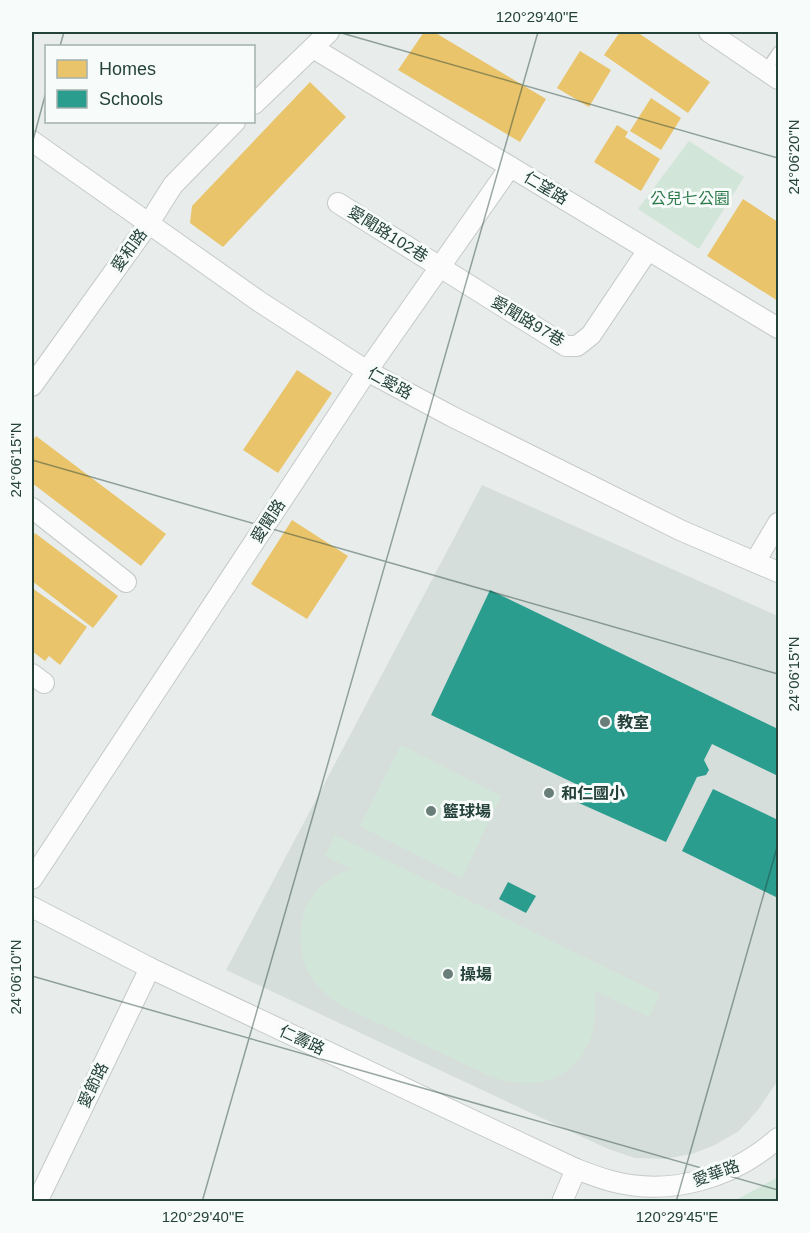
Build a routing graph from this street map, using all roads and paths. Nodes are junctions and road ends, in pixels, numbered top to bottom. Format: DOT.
graph roads {
  1 [pos="329,32"];
  2 [pos="709,32"];
  3 [pos="313,48"];
  4 [pos="778,52"];
  5 [pos="772,75"];
  6 [pos="255,103"];
  7 [pos="234,123"];
  8 [pos="32,141"];
  9 [pos="510,167"];
  10 [pos="338,203"];
  11 [pos="149,223"];
  12 [pos="648,250"];
  13 [pos="439,266"];
  14 [pos="778,328"];
  15 [pos="367,371"];
  16 [pos="32,386"];
  17 [pos="32,508"];
  18 [pos="778,523"];
  19 [pos="755,562"];
  20 [pos="778,572"];
  21 [pos="126,582"];
  22 [pos="32,879"];
  23 [pos="32,907"];
  24 [pos="150,968"];
  25 [pos="778,1138"];
  26 [pos="576,1169"];
  27 [pos="37,1202"];
  28 [pos="562,1202"];
  1 -- 3 [label="street"];
  2 -- 5 [label="street"];
  3 -- 6 [label="street"];
  3 -- 9 [label="street, 仁望路"];
  4 -- 5 [label="lane"];
  7 -- 11 [label="street, 愛和路"];
  8 -- 11 [label="street, 仁愛路"];
  9 -- 12 [label="street, 仁望路"];
  9 -- 13 [label="street, 愛聞路"];
  10 -- 13 [label="street, 愛聞路102巷"];
  11 -- 15 [label="street, 仁愛路"];
  11 -- 16 [label="street, 愛和路"];
  12 -- 13 [label="street, 愛聞路97巷"];
  12 -- 14 [label="street, 仁望路"];
  13 -- 15 [label="street, 愛聞路"];
  15 -- 19 [label="street, 仁愛路"];
  15 -- 22 [label="street, 愛聞路"];
  17 -- 21 [label="street"];
  18 -- 19 [label="street"];
  19 -- 20 [label="street, 仁愛路"];
  23 -- 24 [label="street, 仁壽路"];
  24 -- 26 [label="street, 仁壽路"];
  24 -- 27 [label="street, 愛節路"];
  25 -- 26 [label="street, 愛華路"];
  26 -- 28 [label="street"];
}
